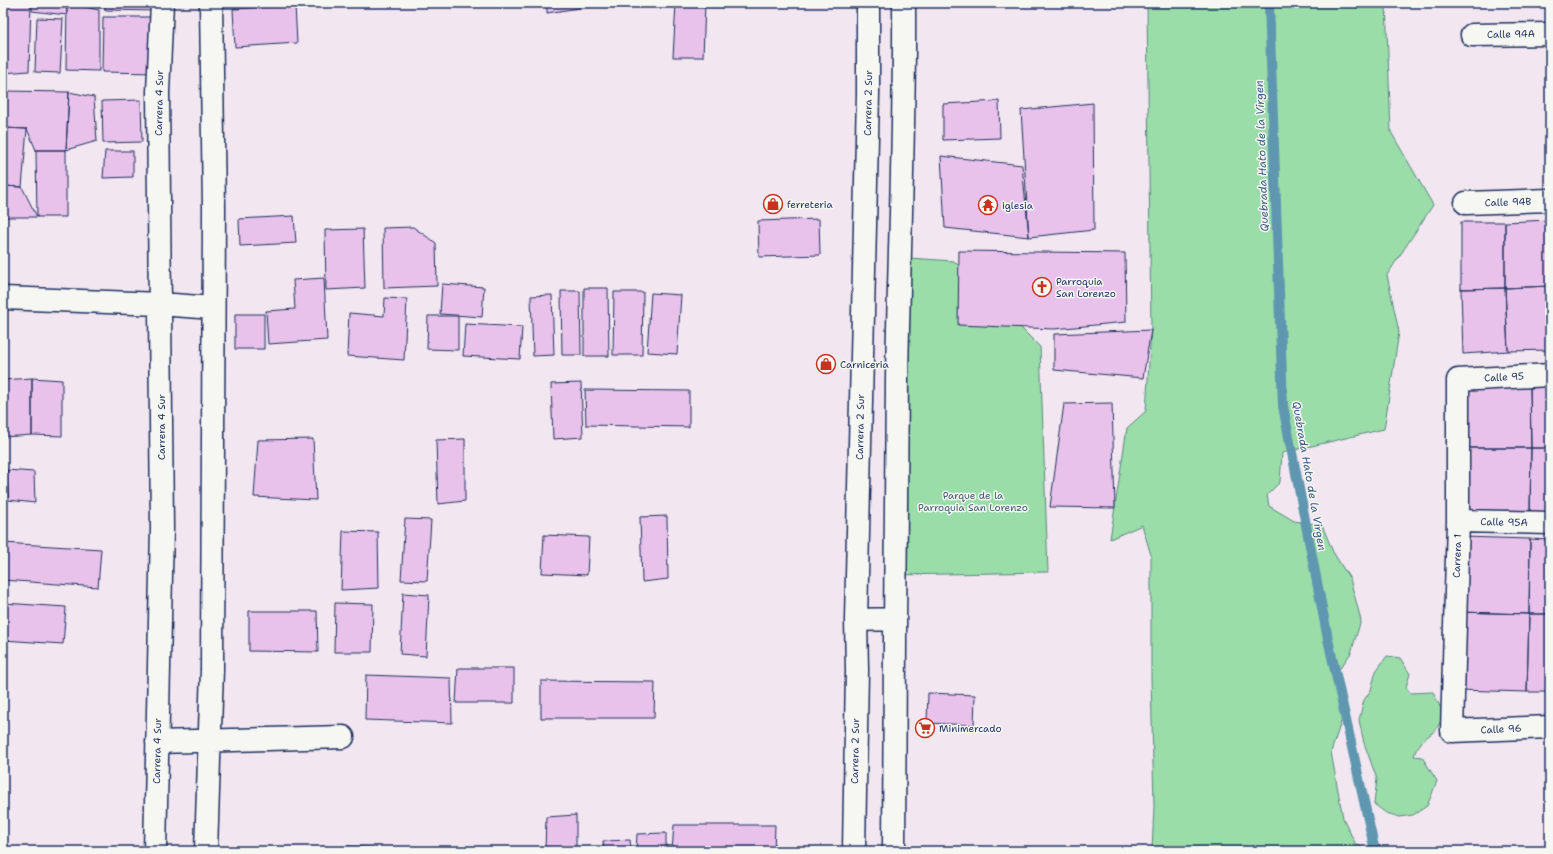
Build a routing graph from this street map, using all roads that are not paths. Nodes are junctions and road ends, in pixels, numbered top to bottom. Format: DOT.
graph roads {
  1 [pos="162,3"];
  2 [pos="211,3"];
  3 [pos="868,3"];
  4 [pos="904,3"];
  5 [pos="1550,34"];
  6 [pos="1472,35"];
  7 [pos="1550,200"];
  8 [pos="1466,203"];
  9 [pos="3,298"];
  10 [pos="160,304"];
  11 [pos="213,308"];
  12 [pos="1550,375"];
  13 [pos="1458,380"];
  14 [pos="1458,521"];
  15 [pos="1550,523"];
  16 [pos="894,619"];
  17 [pos="856,620"];
  18 [pos="1550,727"];
  19 [pos="1452,731"];
  20 [pos="343,737"];
  21 [pos="210,740"];
  22 [pos="157,742"];
  23 [pos="155,851"];
  24 [pos="206,851"];
  25 [pos="854,851"];
  26 [pos="894,851"];
  1 -- 10 [label="street, Carrera 4 Sur"];
  2 -- 11 [label="street"];
  3 -- 17 [label="street, Carrera 2 Sur"];
  4 -- 16 [label="street"];
  5 -- 6 [label="street, Calle 94A"];
  7 -- 8 [label="street, Calle 94B"];
  9 -- 10 [label="street"];
  10 -- 11 [label="street"];
  10 -- 22 [label="street, Carrera 4 Sur"];
  11 -- 21 [label="street"];
  12 -- 13 [label="street, Calle 95"];
  13 -- 14 [label="street, Carrera 1"];
  14 -- 15 [label="street, Calle 95A"];
  14 -- 19 [label="street, Carrera 1"];
  16 -- 17 [label="street"];
  16 -- 26 [label="street"];
  17 -- 25 [label="street, Carrera 2 Sur"];
  18 -- 19 [label="street, Calle 96"];
  20 -- 21 [label="street"];
  21 -- 22 [label="street"];
  21 -- 24 [label="street"];
  22 -- 23 [label="street, Carrera 4 Sur"];
}
